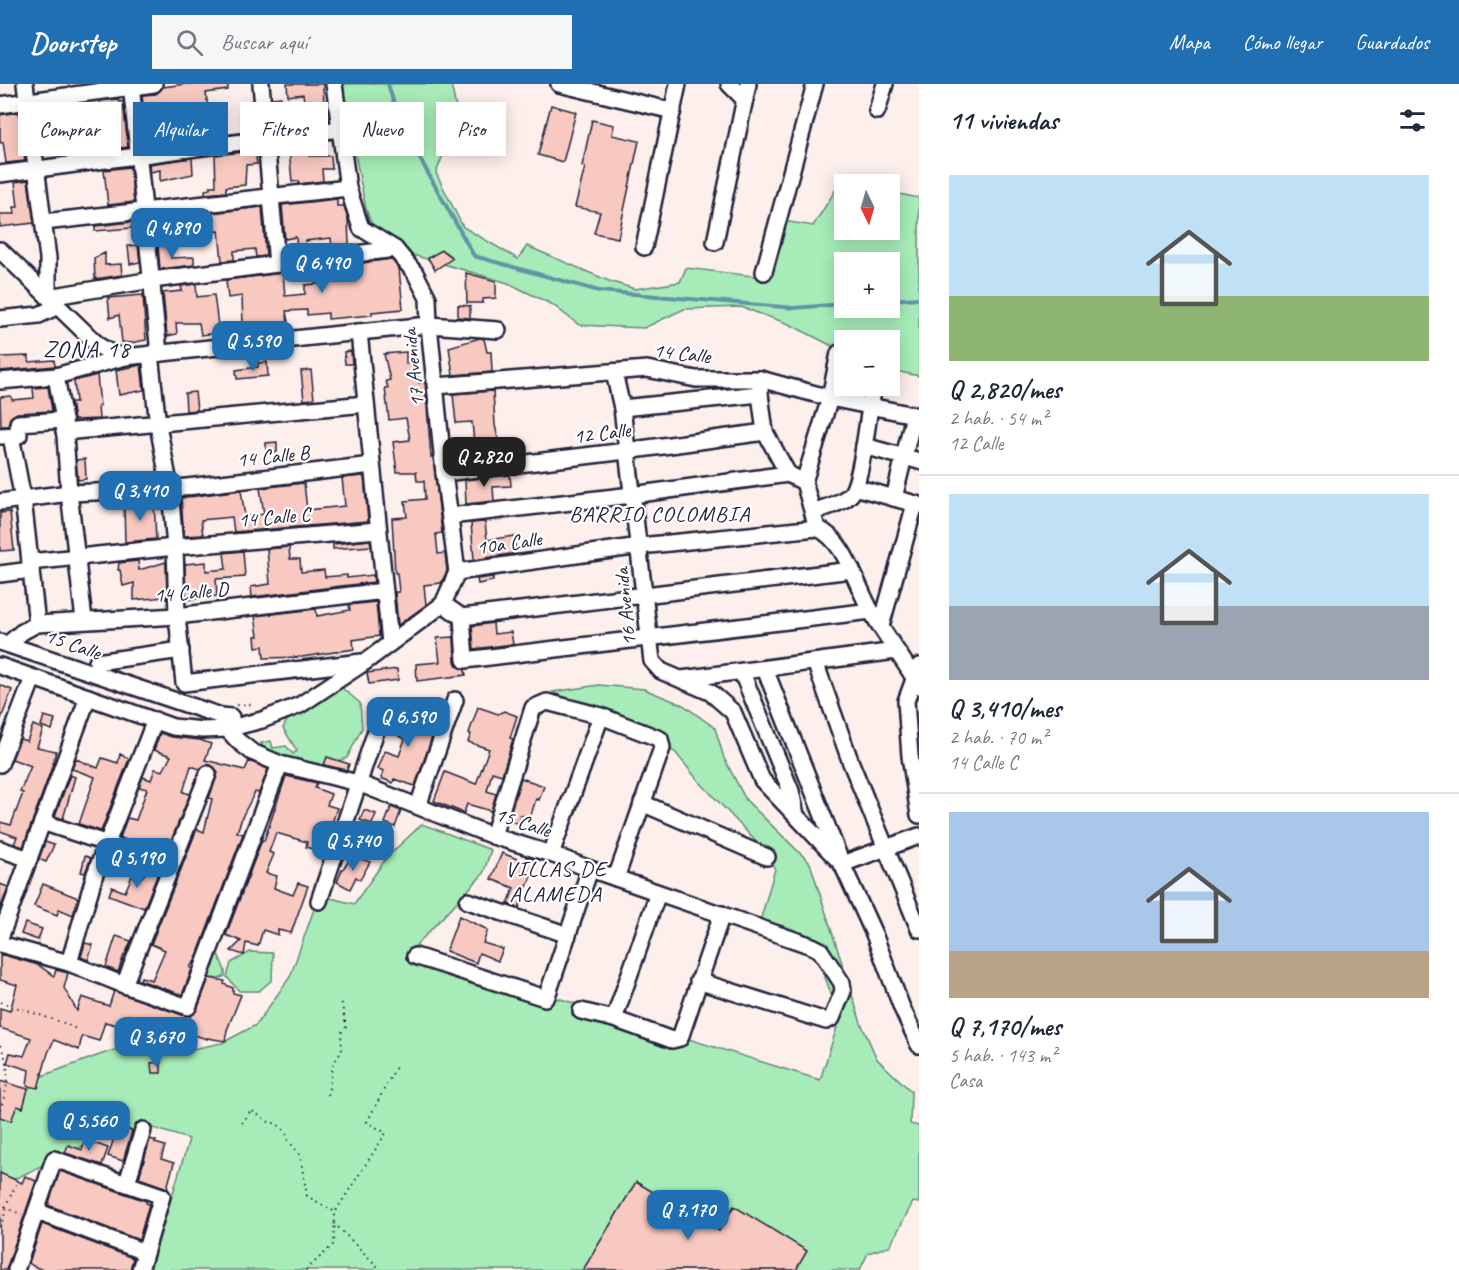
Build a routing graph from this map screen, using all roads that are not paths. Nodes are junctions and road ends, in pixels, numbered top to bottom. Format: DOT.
graph roads {
  1 [pos="26,84"];
  2 [pos="154,84"];
  3 [pos="261,84"];
  4 [pos="334,84"];
  5 [pos="559,84"];
  6 [pos="678,84"];
  7 [pos="729,84"];
  8 [pos="748,84"];
  9 [pos="815,84"];
  10 [pos="885,84"];
  11 [pos="131,86"];
  12 [pos="745,100"];
  13 [pos="28,101"];
  14 [pos="263,102"];
  15 [pos="0,105"];
  16 [pos="133,106"];
  17 [pos="673,111"];
  18 [pos="877,111"];
  19 [pos="340,129"];
  20 [pos="328,130"];
  21 [pos="133,156"];
  22 [pos="138,156"];
  23 [pos="268,156"];
  24 [pos="344,156"];
  25 [pos="37,169"];
  26 [pos="0,174"];
  27 [pos="348,188"];
  28 [pos="271,196"];
  29 [pos="144,211"];
  30 [pos="44,222"];
  31 [pos="715,242"];
  32 [pos="644,247"];
  33 [pos="395,249"];
  34 [pos="2,253"];
  35 [pos="277,264"];
  36 [pos="764,272"];
  37 [pos="152,280"];
  38 [pos="53,301"];
  39 [pos="0,319"];
  40 [pos="429,325"];
  41 [pos="498,330"];
  42 [pos="359,332"];
  43 [pos="155,354"];
  44 [pos="126,357"];
  45 [pos="614,372"];
  46 [pos="56,376"];
  47 [pos="834,378"];
  48 [pos="0,381"];
  49 [pos="436,386"];
  50 [pos="760,387"];
  51 [pos="871,396"];
  52 [pos="830,398"];
  53 [pos="366,404"];
  54 [pos="869,405"];
  55 [pos="622,408"];
  56 [pos="917,416"];
  57 [pos="158,424"];
  58 [pos="64,426"];
  59 [pos="765,432"];
  60 [pos="6,436"];
  61 [pos="864,446"];
  62 [pos="626,451"];
  63 [pos="911,459"];
  64 [pos="372,465"];
  65 [pos="444,473"];
  66 [pos="788,474"];
  67 [pos="804,482"];
  68 [pos="855,487"];
  69 [pos="170,489"];
  70 [pos="69,494"];
  71 [pos="632,495"];
  72 [pos="894,498"];
  73 [pos="23,499"];
  74 [pos="0,502"];
  75 [pos="917,505"];
  76 [pos="813,512"];
  77 [pos="450,516"];
  78 [pos="817,528"];
  79 [pos="378,530"];
  80 [pos="175,546"];
  81 [pos="640,546"];
  82 [pos="77,558"];
  83 [pos="30,566"];
  84 [pos="852,570"];
  85 [pos="457,572"];
  86 [pos="0,574"];
  87 [pos="384,591"];
  88 [pos="645,594"];
  89 [pos="443,604"];
  90 [pos="871,611"];
  91 [pos="177,616"];
  92 [pos="462,617"];
  93 [pos="84,620"];
  94 [pos="38,624"];
  95 [pos="881,626"];
  96 [pos="650,638"];
  97 [pos="4,643"];
  98 [pos="390,643"];
  99 [pos="181,650"];
  100 [pos="896,651"];
  101 [pos="97,662"];
  102 [pos="365,662"];
  103 [pos="815,662"];
  104 [pos="0,666"];
  105 [pos="765,669"];
  106 [pos="742,673"];
  107 [pos="918,677"];
  108 [pos="33,678"];
  109 [pos="682,679"];
  110 [pos="88,697"];
  111 [pos="455,700"];
  112 [pos="383,710"];
  113 [pos="601,716"];
  114 [pos="155,720"];
  115 [pos="224,722"];
  116 [pos="0,764"];
  117 [pos="280,764"];
  118 [pos="208,774"];
  119 [pos="358,783"];
  120 [pos="642,803"];
  121 [pos="418,806"];
  122 [pos="919,815"];
  123 [pos="796,817"];
  124 [pos="42,822"];
  125 [pos="493,836"];
  126 [pos="919,836"];
  127 [pos="106,843"];
  128 [pos="887,848"];
  129 [pos="0,849"];
  130 [pos="551,854"];
  131 [pos="767,857"];
  132 [pos="29,859"];
  133 [pos="842,864"];
  134 [pos="171,865"];
  135 [pos="590,869"];
  136 [pos="616,878"];
  137 [pos="658,893"];
  138 [pos="319,901"];
  139 [pos="468,901"];
  140 [pos="722,914"];
  141 [pos="919,929"];
  142 [pos="568,935"];
  143 [pos="0,938"];
  144 [pos="0,944"];
  145 [pos="415,956"];
  146 [pos="69,963"];
  147 [pos="698,981"];
  148 [pos="124,985"];
  149 [pos="581,1011"];
  150 [pos="614,1019"];
  151 [pos="919,1045"];
  152 [pos="143,1130"];
  153 [pos="127,1183"];
  154 [pos="34,1217"];
  155 [pos="144,1252"];
  156 [pos="17,1270"];
  157 [pos="140,1270"];
  1 -- 13 [label="street"];
  2 -- 11 [label="street"];
  3 -- 14 [label="street"];
  4 -- 19 [label="street, 17 Avenida"];
  5 -- 17 [label="street"];
  6 -- 17 [label="street"];
  7 -- 12 [label="street"];
  8 -- 12 [label="street"];
  9 -- 36 [label="street"];
  10 -- 18 [label="street"];
  11 -- 13 [label="street"];
  11 -- 16 [label="street"];
  12 -- 31 [label="street"];
  13 -- 15 [label="street"];
  13 -- 25 [label="street"];
  17 -- 32 [label="street"];
  19 -- 20 [label="street"];
  21 -- 25 [label="street"];
  22 -- 29 [label="street"];
  23 -- 28 [label="street"];
  24 -- 27 [label="street, 17 Avenida"];
  25 -- 26 [label="street"];
  25 -- 30 [label="street"];
  27 -- 28 [label="street"];
  27 -- 33 [label="street, 17 Avenida"];
  28 -- 29 [label="street"];
  28 -- 35 [label="street"];
  29 -- 30 [label="street"];
  29 -- 37 [label="street"];
  30 -- 38 [label="street"];
  33 -- 35 [label="street"];
  33 -- 40 [label="street, 17 Avenida"];
  34 -- 38 [label="street"];
  35 -- 37 [label="street"];
  37 -- 38 [label="street"];
  37 -- 43 [label="street"];
  38 -- 39 [label="street"];
  38 -- 44 [label="street"];
  40 -- 41 [label="street"];
  40 -- 42 [label="street"];
  40 -- 49 [label="street, 17 Avenida"];
  42 -- 43 [label="street"];
  42 -- 53 [label="street"];
  43 -- 44 [label="street"];
  43 -- 57 [label="street"];
  44 -- 46 [label="street"];
  45 -- 49 [label="street, 14 Calle"];
  45 -- 50 [label="street, 14 Calle"];
  45 -- 55 [label="street, 16 Avenida"];
  46 -- 48 [label="street"];
  46 -- 58 [label="street"];
  47 -- 52 [label="street"];
  49 -- 65 [label="street, 17 Avenida"];
  50 -- 52 [label="street, 14 Calle"];
  50 -- 55 [label="street"];
  50 -- 59 [label="street"];
  51 -- 54 [label="street"];
  52 -- 54 [label="street, 14 Calle"];
  52 -- 67 [label="street"];
  53 -- 57 [label="street"];
  53 -- 64 [label="street"];
  54 -- 56 [label="street, 14 Calle"];
  54 -- 61 [label="street"];
  55 -- 62 [label="street, 16 Avenida"];
  56 -- 63 [label="street"];
  57 -- 58 [label="street"];
  57 -- 69 [label="street"];
  58 -- 60 [label="street"];
  58 -- 70 [label="street"];
  59 -- 62 [label="street, 12 Calle"];
  59 -- 66 [label="street"];
  60 -- 73 [label="street"];
  61 -- 63 [label="street"];
  61 -- 68 [label="street"];
  62 -- 65 [label="street, 12 Calle"];
  62 -- 71 [label="street, 16 Avenida"];
  63 -- 72 [label="street"];
  64 -- 69 [label="street, 14 Calle B"];
  64 -- 79 [label="street"];
  65 -- 77 [label="street, 17 Avenida"];
  66 -- 67 [label="street"];
  66 -- 71 [label="street"];
  67 -- 76 [label="street"];
  68 -- 72 [label="street"];
  68 -- 76 [label="street"];
  69 -- 70 [label="street, 14 Calle B"];
  69 -- 80 [label="street"];
  70 -- 73 [label="street, 14 Calle B"];
  70 -- 82 [label="street"];
  71 -- 77 [label="street"];
  71 -- 81 [label="street, 16 Avenida"];
  72 -- 75 [label="street"];
  73 -- 74 [label="street, 14 Calle B"];
  73 -- 83 [label="street"];
  75 -- 95 [label="street"];
  76 -- 78 [label="street"];
  77 -- 85 [label="street, 17 Avenida"];
  78 -- 81 [label="street, 10a Calle"];
  78 -- 84 [label="street"];
  79 -- 80 [label="street, 14 Calle C"];
  79 -- 87 [label="street"];
  80 -- 82 [label="street, 14 Calle C"];
  80 -- 91 [label="street"];
  81 -- 85 [label="street, 10a Calle"];
  81 -- 88 [label="street, 16 Avenida"];
  82 -- 83 [label="street, 14 Calle C"];
  82 -- 93 [label="street"];
  83 -- 86 [label="street, 14 Calle C"];
  83 -- 94 [label="street"];
  84 -- 88 [label="street"];
  84 -- 90 [label="street"];
  85 -- 89 [label="street"];
  87 -- 91 [label="street, 14 Calle D"];
  87 -- 98 [label="street"];
  88 -- 92 [label="street"];
  88 -- 96 [label="street, 16 Avenida"];
  89 -- 92 [label="street"];
  89 -- 98 [label="street"];
  90 -- 95 [label="street"];
  90 -- 96 [label="street"];
  91 -- 93 [label="street, 14 Calle D"];
  91 -- 99 [label="street"];
  92 -- 96 [label="street"];
  93 -- 94 [label="street, 14 Calle D"];
  94 -- 97 [label="street, 14 Calle D"];
  95 -- 100 [label="street"];
  96 -- 109 [label="street, 16 Avenida"];
  97 -- 115 [label="street, 15 Calle"];
  98 -- 102 [label="street"];
  99 -- 101 [label="street"];
  99 -- 102 [label="street"];
  100 -- 103 [label="street"];
  100 -- 107 [label="street"];
  102 -- 115 [label="street"];
  103 -- 105 [label="street"];
  103 -- 128 [label="street"];
  104 -- 108 [label="street"];
  105 -- 106 [label="street"];
  105 -- 133 [label="street"];
  106 -- 109 [label="street"];
  106 -- 123 [label="street"];
  107 -- 122 [label="street"];
  108 -- 110 [label="street"];
  108 -- 116 [label="street"];
  109 -- 123 [label="street, 16 Avenida"];
  110 -- 114 [label="street"];
  110 -- 124 [label="street"];
  111 -- 121 [label="street"];
  112 -- 119 [label="street"];
  113 -- 120 [label="street"];
  113 -- 125 [label="street"];
  113 -- 130 [label="street"];
  114 -- 115 [label="street"];
  114 -- 127 [label="street"];
  115 -- 117 [label="street, 15 Calle"];
  117 -- 119 [label="street, 15 Calle"];
  117 -- 148 [label="street"];
  118 -- 134 [label="street"];
  119 -- 121 [label="street, 15 Calle"];
  119 -- 138 [label="street"];
  120 -- 131 [label="street"];
  120 -- 136 [label="street"];
  121 -- 125 [label="street, 15 Calle"];
  123 -- 133 [label="street, 16 Avenida"];
  124 -- 127 [label="street"];
  124 -- 132 [label="street"];
  125 -- 130 [label="street, 15 Calle"];
  126 -- 128 [label="street"];
  127 -- 134 [label="street"];
  127 -- 146 [label="street"];
  128 -- 133 [label="street"];
  128 -- 141 [label="street"];
  129 -- 132 [label="street"];
  130 -- 135 [label="street, 15 Calle"];
  132 -- 143 [label="street"];
  133 -- 151 [label="street"];
  134 -- 148 [label="street"];
  135 -- 136 [label="street, 15 Calle"];
  135 -- 142 [label="street"];
  136 -- 137 [label="street, 15 Calle"];
  137 -- 140 [label="street, 15 Calle"];
  137 -- 150 [label="street"];
  139 -- 142 [label="street"];
  140 -- 147 [label="street"];
  140 -- 147 [label="street, 15 Calle"];
  142 -- 145 [label="street"];
  144 -- 146 [label="street"];
  146 -- 148 [label="street"];
  147 -- 150 [label="street"];
  149 -- 150 [label="street"];
  152 -- 153 [label="street"];
  153 -- 154 [label="street"];
  153 -- 155 [label="street"];
  154 -- 155 [label="street"];
  154 -- 156 [label="street"];
  155 -- 157 [label="street"];
}
